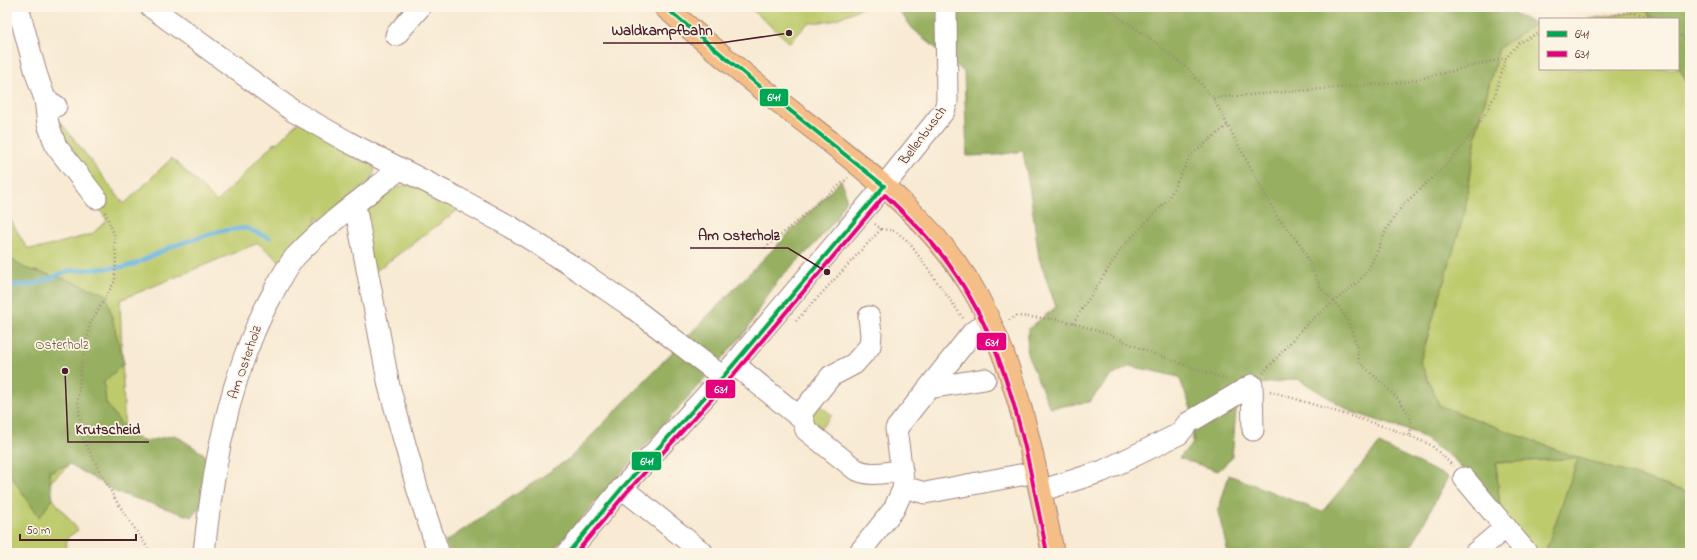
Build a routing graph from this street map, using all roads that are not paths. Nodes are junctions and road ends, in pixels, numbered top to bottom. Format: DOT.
graph roads {
  1 [pos="18,7"];
  2 [pos="151,7"];
  3 [pos="420,7"];
  4 [pos="665,7"];
  5 [pos="946,7"];
  6 [pos="396,35"];
  7 [pos="400,169"];
  8 [pos="884,186"];
  9 [pos="96,198"];
  10 [pos="354,205"];
  11 [pos="869,316"];
  12 [pos="991,325"];
  13 [pos="728,370"];
  14 [pos="985,379"];
  15 [pos="929,388"];
  16 [pos="799,416"];
  17 [pos="1253,430"];
  18 [pos="1464,478"];
  19 [pos="903,479"];
  20 [pos="1038,482"];
  21 [pos="622,488"];
  22 [pos="1506,527"];
  23 [pos="438,551"];
  24 [pos="204,553"];
  25 [pos="568,553"];
  26 [pos="703,553"];
  27 [pos="859,553"];
  28 [pos="1053,553"];
  29 [pos="1475,553"];
  30 [pos="1527,553"];
  1 -- 9 [label="street"];
  2 -- 7 [label="street"];
  3 -- 6 [label="street"];
  4 -- 8 [label="main road"];
  5 -- 8 [label="street, Bellenbusch"];
  7 -- 10 [label="street, Am Osterholz"];
  7 -- 13 [label="street"];
  8 -- 12 [label="main road"];
  8 -- 13 [label="street, Bellenbusch"];
  10 -- 23 [label="street"];
  10 -- 24 [label="street, Am Osterholz"];
  11 -- 16 [label="street"];
  12 -- 15 [label="street"];
  12 -- 20 [label="main road"];
  13 -- 16 [label="street"];
  13 -- 21 [label="street, Bellenbusch"];
  14 -- 15 [label="street"];
  15 -- 19 [label="street"];
  16 -- 19 [label="street"];
  17 -- 20 [label="street"];
  18 -- 22 [label="street"];
  19 -- 20 [label="street"];
  19 -- 27 [label="street"];
  20 -- 28 [label="main road"];
  21 -- 25 [label="street, Bellenbusch"];
  21 -- 26 [label="street"];
  22 -- 29 [label="street"];
  22 -- 30 [label="street"];
}
